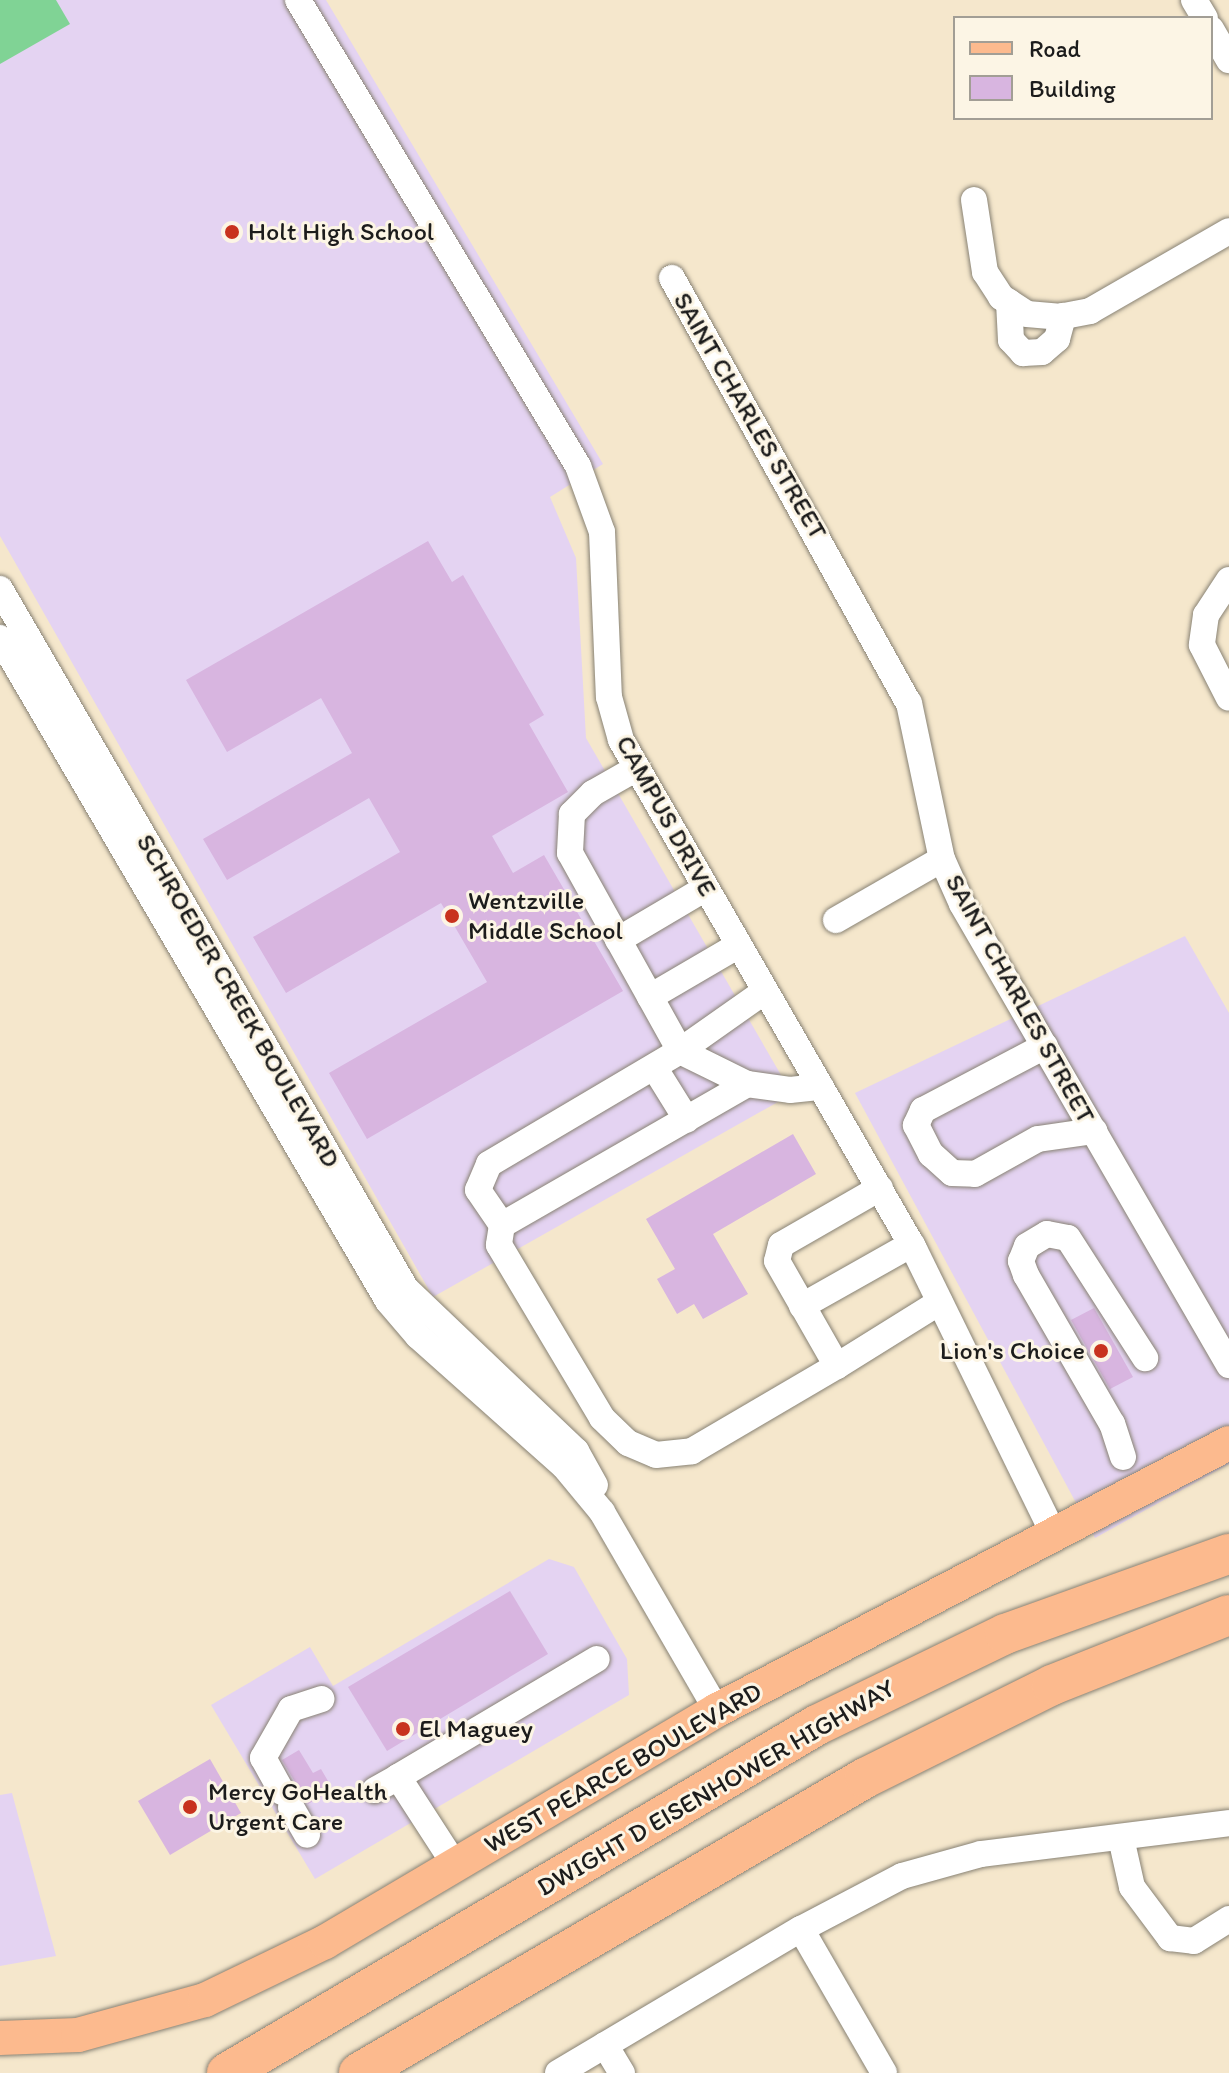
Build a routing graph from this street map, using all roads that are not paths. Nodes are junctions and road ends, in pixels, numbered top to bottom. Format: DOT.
graph roads {
  1 [pos="298,0"];
  2 [pos="1213,32"];
  3 [pos="1229,60"];
  4 [pos="974,200"];
  5 [pos="1229,231"];
  6 [pos="672,278"];
  7 [pos="1009,302"];
  8 [pos="1063,316"];
  9 [pos="1229,580"];
  10 [pos="0,589"];
  11 [pos="0,638"];
  12 [pos="1229,698"];
  13 [pos="637,768"];
  14 [pos="942,859"];
  15 [pos="706,888"];
  16 [pos="836,920"];
  17 [pos="618,940"];
  18 [pos="739,945"];
  19 [pos="765,991"];
  20 [pos="650,997"];
  21 [pos="1045,1046"];
  22 [pos="680,1051"];
  23 [pos="654,1067"];
  24 [pos="747,1084"];
  25 [pos="821,1087"];
  26 [pos="687,1120"];
  27 [pos="1094,1131"];
  28 [pos="880,1188"];
  29 [pos="502,1225"];
  30 [pos="912,1244"];
  31 [pos="940,1302"];
  32 [pos="802,1306"];
  33 [pos="1145,1358"];
  34 [pos="1229,1365"];
  35 [pos="837,1366"];
  36 [pos="503,1395"];
  37 [pos="1229,1443"];
  38 [pos="1123,1457"];
  39 [pos="1053,1533"];
  40 [pos="1229,1554"];
  41 [pos="1229,1615"];
  42 [pos="597,1659"];
  43 [pos="321,1699"];
  44 [pos="717,1710"];
  45 [pos="1229,1823"];
  46 [pos="307,1835"];
  47 [pos="1121,1838"];
  48 [pos="455,1865"];
  49 [pos="1229,1919"];
  50 [pos="801,1929"];
  51 [pos="0,2038"];
  52 [pos="605,2045"];
  53 [pos="228,2071"];
  54 [pos="359,2073"];
  55 [pos="558,2073"];
  56 [pos="622,2073"];
  57 [pos="884,2073"];
  1 -- 13 [label="street, CAMPUS DRIVE"];
  2 -- 3 [label="street"];
  4 -- 7 [label="street"];
  5 -- 8 [label="street"];
  6 -- 14 [label="street, SAINT CHARLES STREET"];
  7 -- 8 [label="street"];
  7 -- 8 [label="street"];
  9 -- 12 [label="street"];
  10 -- 36 [label="street, SCHROEDER CREEK BOULEVARD"];
  11 -- 36 [label="street, SCHROEDER CREEK BOULEVARD"];
  13 -- 15 [label="street, CAMPUS DRIVE"];
  13 -- 17 [label="street"];
  14 -- 16 [label="street"];
  14 -- 21 [label="street, SAINT CHARLES STREET"];
  15 -- 17 [label="street"];
  15 -- 18 [label="street, CAMPUS DRIVE"];
  17 -- 20 [label="street"];
  18 -- 19 [label="street, CAMPUS DRIVE"];
  18 -- 20 [label="street"];
  19 -- 22 [label="street"];
  19 -- 25 [label="street, CAMPUS DRIVE"];
  20 -- 22 [label="street"];
  21 -- 27 [label="street, SAINT CHARLES STREET"];
  21 -- 27 [label="street"];
  22 -- 23 [label="street"];
  22 -- 24 [label="street"];
  23 -- 26 [label="street"];
  23 -- 29 [label="street"];
  24 -- 25 [label="street"];
  24 -- 26 [label="street"];
  25 -- 28 [label="street, CAMPUS DRIVE"];
  26 -- 29 [label="street"];
  27 -- 34 [label="street, SAINT CHARLES STREET"];
  28 -- 30 [label="street, CAMPUS DRIVE"];
  28 -- 32 [label="street"];
  29 -- 35 [label="street"];
  30 -- 31 [label="street, CAMPUS DRIVE"];
  30 -- 32 [label="street"];
  31 -- 35 [label="street"];
  31 -- 39 [label="street, CAMPUS DRIVE"];
  32 -- 35 [label="street"];
  33 -- 38 [label="street"];
  36 -- 44 [label="street, SCHROEDER CREEK BOULEVARD"];
  37 -- 39 [label="main road, WEST PEARCE BOULEVARD"];
  39 -- 44 [label="main road, WEST PEARCE BOULEVARD"];
  40 -- 53 [label="highway, DWIGHT D EISENHOWER HIGHWAY"];
  41 -- 54 [label="highway"];
  42 -- 48 [label="street"];
  43 -- 46 [label="street"];
  44 -- 48 [label="main road, WEST PEARCE BOULEVARD"];
  45 -- 47 [label="street"];
  47 -- 49 [label="street"];
  47 -- 50 [label="street"];
  48 -- 51 [label="main road, WEST PEARCE BOULEVARD"];
  50 -- 52 [label="street"];
  50 -- 57 [label="street"];
  52 -- 55 [label="street"];
  52 -- 56 [label="street"];
}
